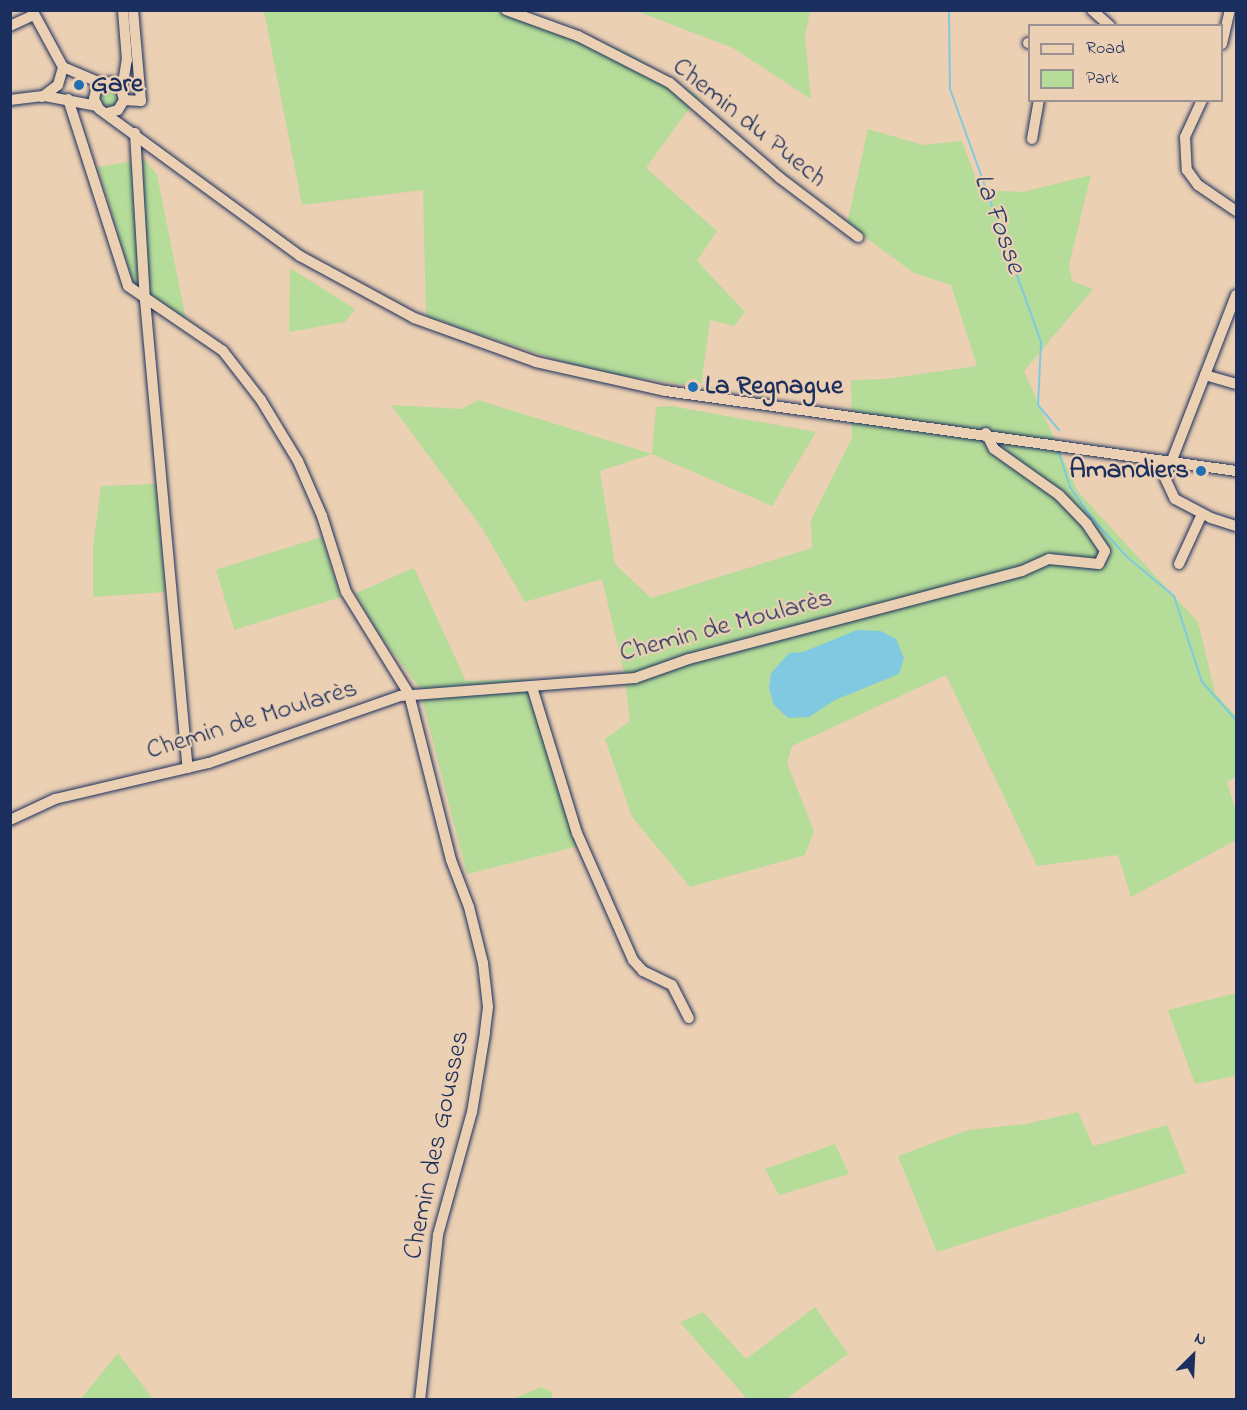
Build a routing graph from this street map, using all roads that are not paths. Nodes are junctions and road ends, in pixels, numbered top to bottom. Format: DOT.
graph roads {
  1 [pos="123,10"];
  2 [pos="133,10"];
  3 [pos="506,10"];
  4 [pos="1092,10"];
  5 [pos="1229,11"];
  6 [pos="33,13"];
  7 [pos="1108,24"];
  8 [pos="10,26"];
  9 [pos="1223,36"];
  10 [pos="63,68"];
  11 [pos="125,72"];
  12 [pos="100,92"];
  13 [pos="42,97"];
  14 [pos="123,99"];
  15 [pos="10,100"];
  16 [pos="72,100"];
  17 [pos="1039,102"];
  18 [pos="1201,102"];
  19 [pos="107,113"];
  20 [pos="131,130"];
  21 [pos="1032,139"];
  22 [pos="1236,211"];
  23 [pos="858,237"];
  24 [pos="1236,295"];
  25 [pos="145,300"];
  26 [pos="1205,375"];
  27 [pos="1236,384"];
  28 [pos="986,433"];
  29 [pos="1169,462"];
  30 [pos="1236,471"];
  31 [pos="1202,514"];
  32 [pos="1236,526"];
  33 [pos="1179,564"];
  34 [pos="532,687"];
  35 [pos="409,694"];
  36 [pos="188,768"];
  37 [pos="10,820"];
  38 [pos="689,1018"];
  39 [pos="420,1400"];
  1 -- 11 [label="street"];
  2 -- 14 [label="street"];
  3 -- 23 [label="street, Chemin du Puech"];
  4 -- 7 [label="street"];
  5 -- 9 [label="street"];
  6 -- 8 [label="street"];
  6 -- 10 [label="street"];
  10 -- 12 [label="street"];
  10 -- 13 [label="street"];
  11 -- 12 [label="street"];
  11 -- 14 [label="street"];
  12 -- 14 [label="street"];
  12 -- 16 [label="street"];
  12 -- 19 [label="street"];
  13 -- 15 [label="street"];
  13 -- 16 [label="street"];
  14 -- 19 [label="street"];
  14 -- 20 [label="street"];
  16 -- 25 [label="street, Chemin des Gousses"];
  17 -- 21 [label="street"];
  18 -- 22 [label="street"];
  19 -- 20 [label="street"];
  20 -- 25 [label="street"];
  20 -- 28 [label="street"];
  24 -- 26 [label="street"];
  25 -- 35 [label="street, Chemin des Gousses"];
  25 -- 36 [label="street"];
  26 -- 27 [label="street"];
  26 -- 29 [label="street"];
  28 -- 29 [label="street"];
  28 -- 34 [label="street, Chemin de Moularès"];
  29 -- 30 [label="street"];
  29 -- 31 [label="street"];
  31 -- 32 [label="street"];
  31 -- 33 [label="street"];
  34 -- 35 [label="street, Chemin de Moularès"];
  34 -- 38 [label="street"];
  35 -- 36 [label="street, Chemin de Moularès"];
  35 -- 39 [label="street, Chemin des Gousses"];
  36 -- 37 [label="street, Chemin de Moularès"];
}
